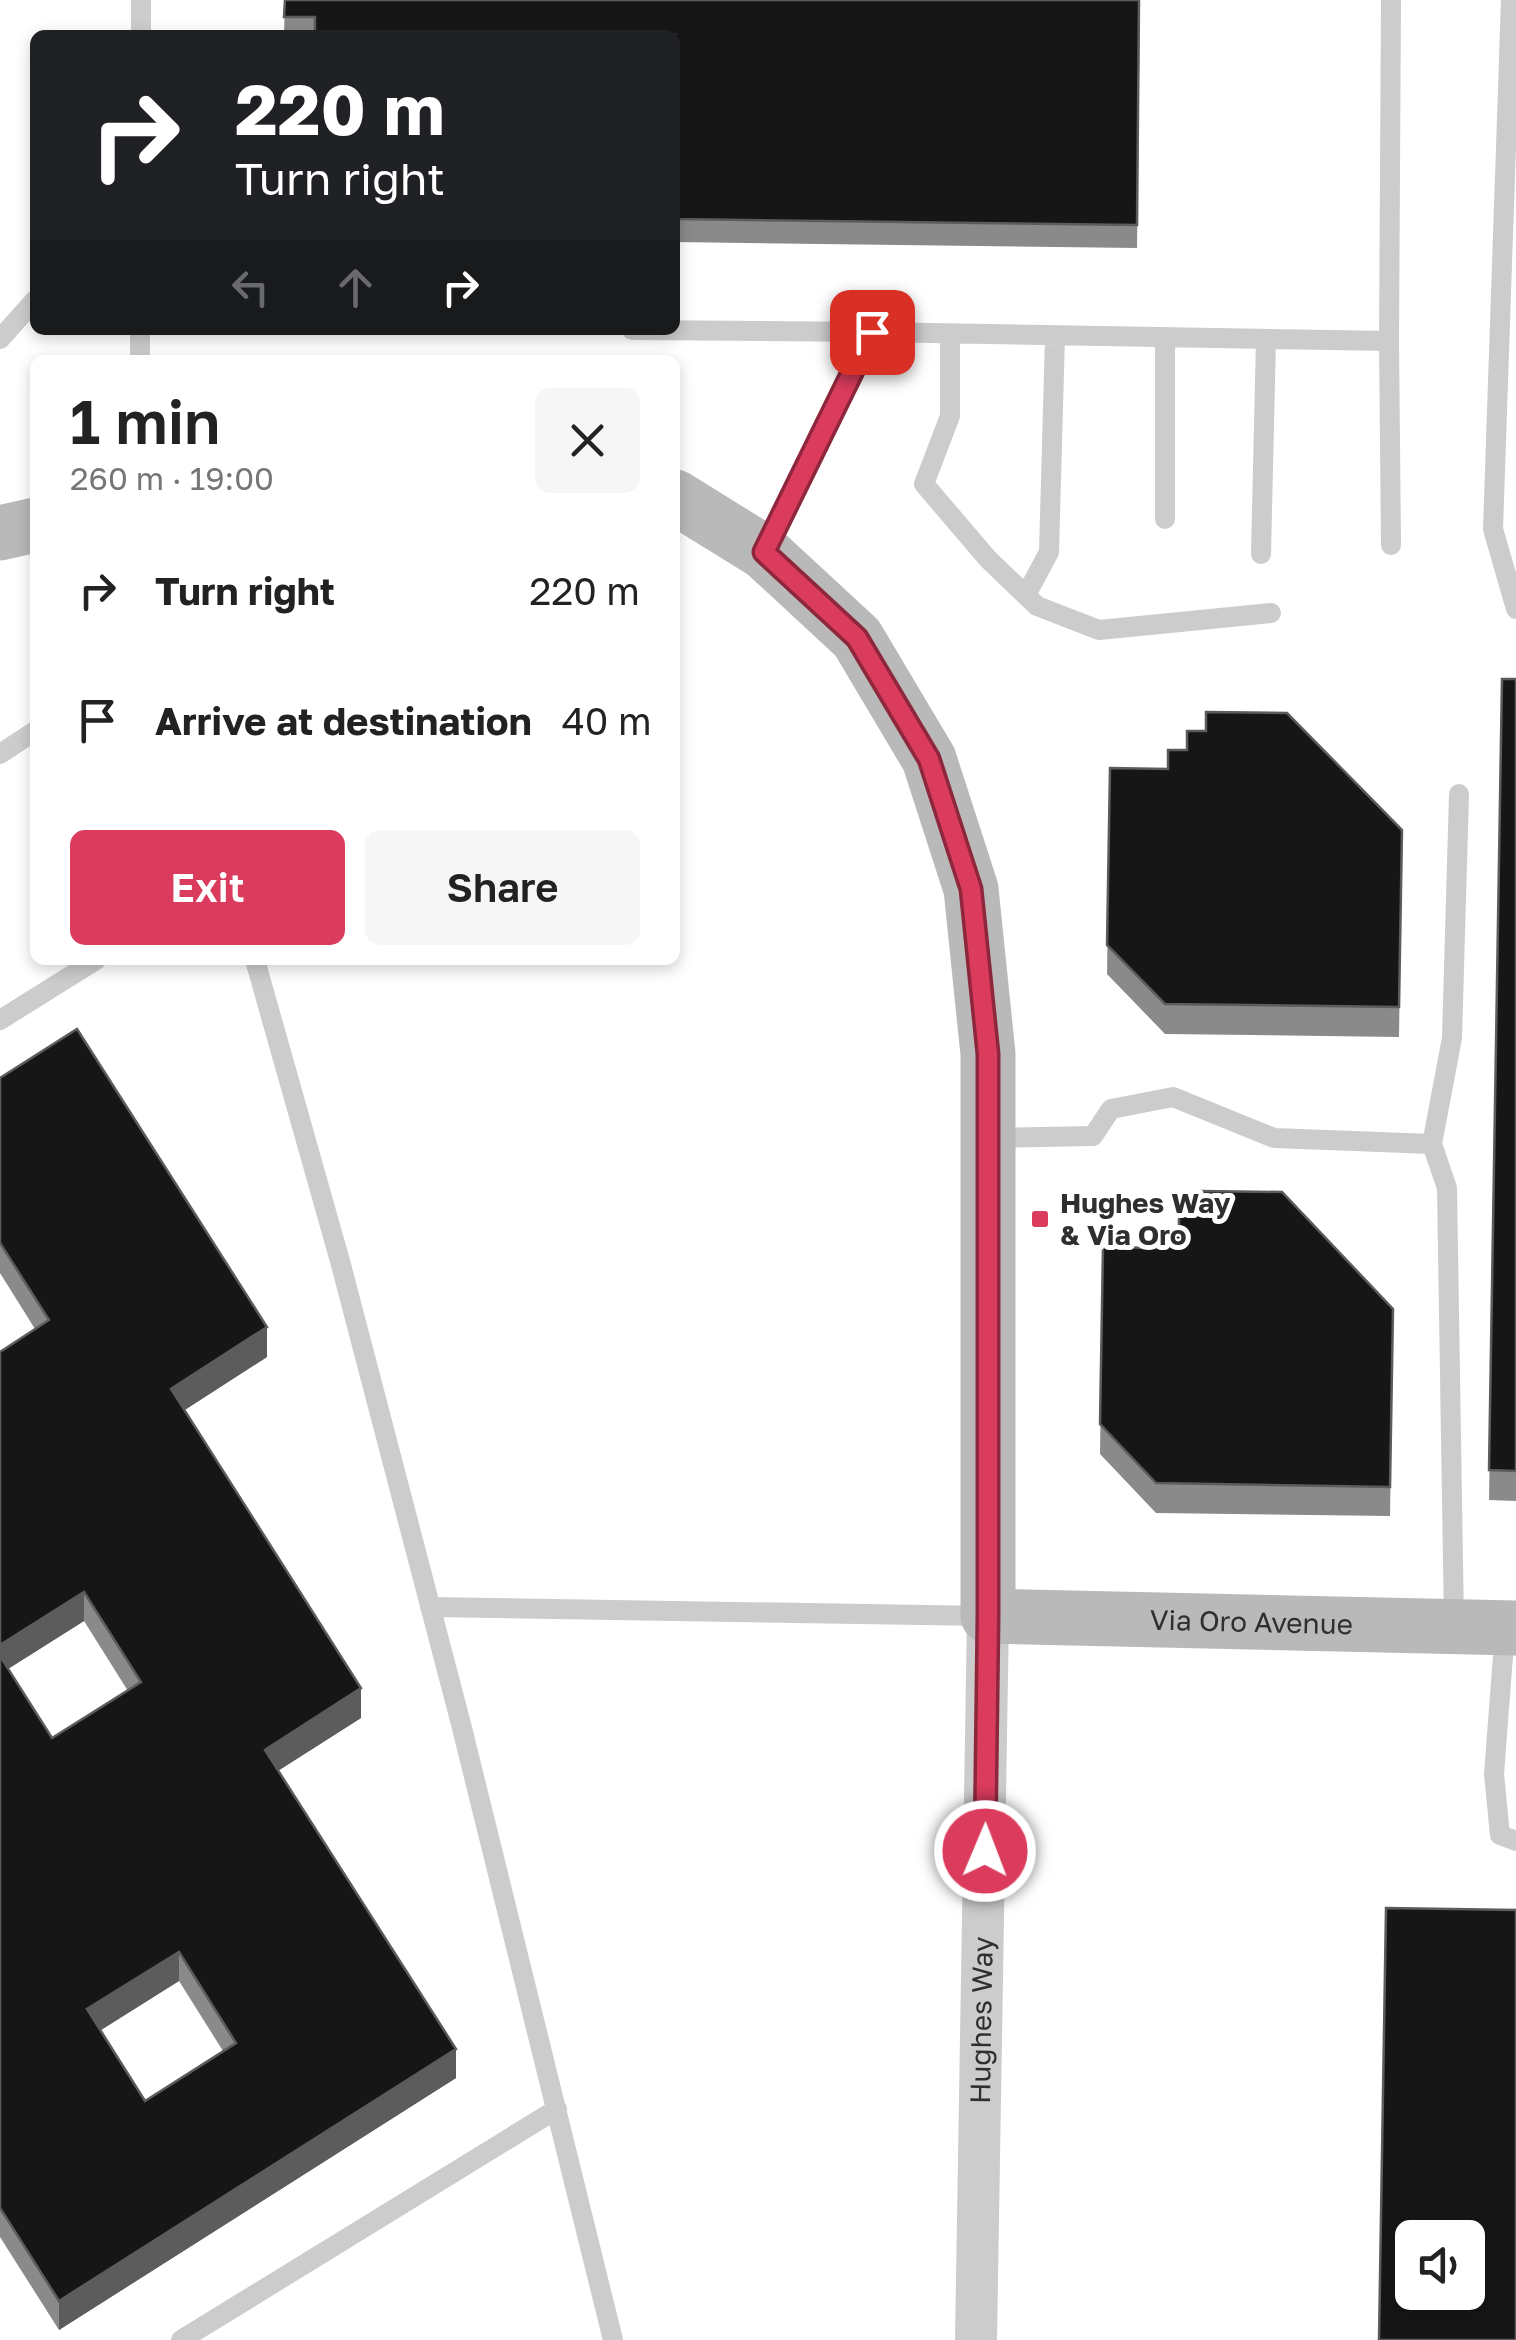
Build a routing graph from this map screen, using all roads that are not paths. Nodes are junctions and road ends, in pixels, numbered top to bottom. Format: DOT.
graph roads {
  1 [pos="141,0"];
  2 [pos="1391,0"];
  3 [pos="1511,0"];
  4 [pos="141,30"];
  5 [pos="30,306"];
  6 [pos="680,330"];
  7 [pos="872,332"];
  8 [pos="950,334"];
  9 [pos="1055,336"];
  10 [pos="1165,337"];
  11 [pos="0,339"];
  12 [pos="1266,339"];
  13 [pos="1389,341"];
  14 [pos="680,500"];
  15 [pos="1165,519"];
  16 [pos="30,526"];
  17 [pos="0,533"];
  18 [pos="1390,545"];
  19 [pos="764,552"];
  20 [pos="1261,554"];
  21 [pos="1026,595"];
  22 [pos="1516,610"];
  23 [pos="1271,613"];
  24 [pos="30,735"];
  25 [pos="0,754"];
  26 [pos="1458,794"];
  27 [pos="88,965"];
  28 [pos="257,965"];
  29 [pos="0,1020"];
  30 [pos="988,1138"];
  31 [pos="1432,1144"];
  32 [pos="430,1608"];
  33 [pos="988,1616"];
  34 [pos="1492,1628"];
  35 [pos="1516,1841"];
  36 [pos="557,2109"];
  37 [pos="181,2340"];
  38 [pos="614,2340"];
  39 [pos="976,2340"];
  1 -- 4 [label="lane"];
  2 -- 13 [label="lane"];
  3 -- 22 [label="lane"];
  5 -- 11 [label="lane"];
  6 -- 7 [label="lane"];
  7 -- 8 [label="lane"];
  7 -- 19 [label="lane"];
  8 -- 9 [label="lane"];
  8 -- 21 [label="lane"];
  9 -- 10 [label="lane"];
  9 -- 21 [label="lane"];
  10 -- 12 [label="lane"];
  10 -- 15 [label="lane"];
  12 -- 13 [label="lane"];
  12 -- 20 [label="lane"];
  13 -- 18 [label="lane"];
  14 -- 19 [label="street, Hughes Way"];
  16 -- 17 [label="street"];
  19 -- 30 [label="street, Hughes Way"];
  21 -- 23 [label="lane"];
  24 -- 25 [label="lane"];
  26 -- 31 [label="lane"];
  27 -- 29 [label="lane"];
  28 -- 32 [label="lane"];
  30 -- 31 [label="lane"];
  30 -- 33 [label="street, Hughes Way"];
  31 -- 34 [label="lane"];
  32 -- 33 [label="lane"];
  32 -- 36 [label="lane"];
  33 -- 34 [label="street, Via Oro Avenue"];
  33 -- 39 [label="street, Hughes Way"];
  34 -- 35 [label="lane"];
  36 -- 37 [label="lane"];
  36 -- 38 [label="lane"];
}
